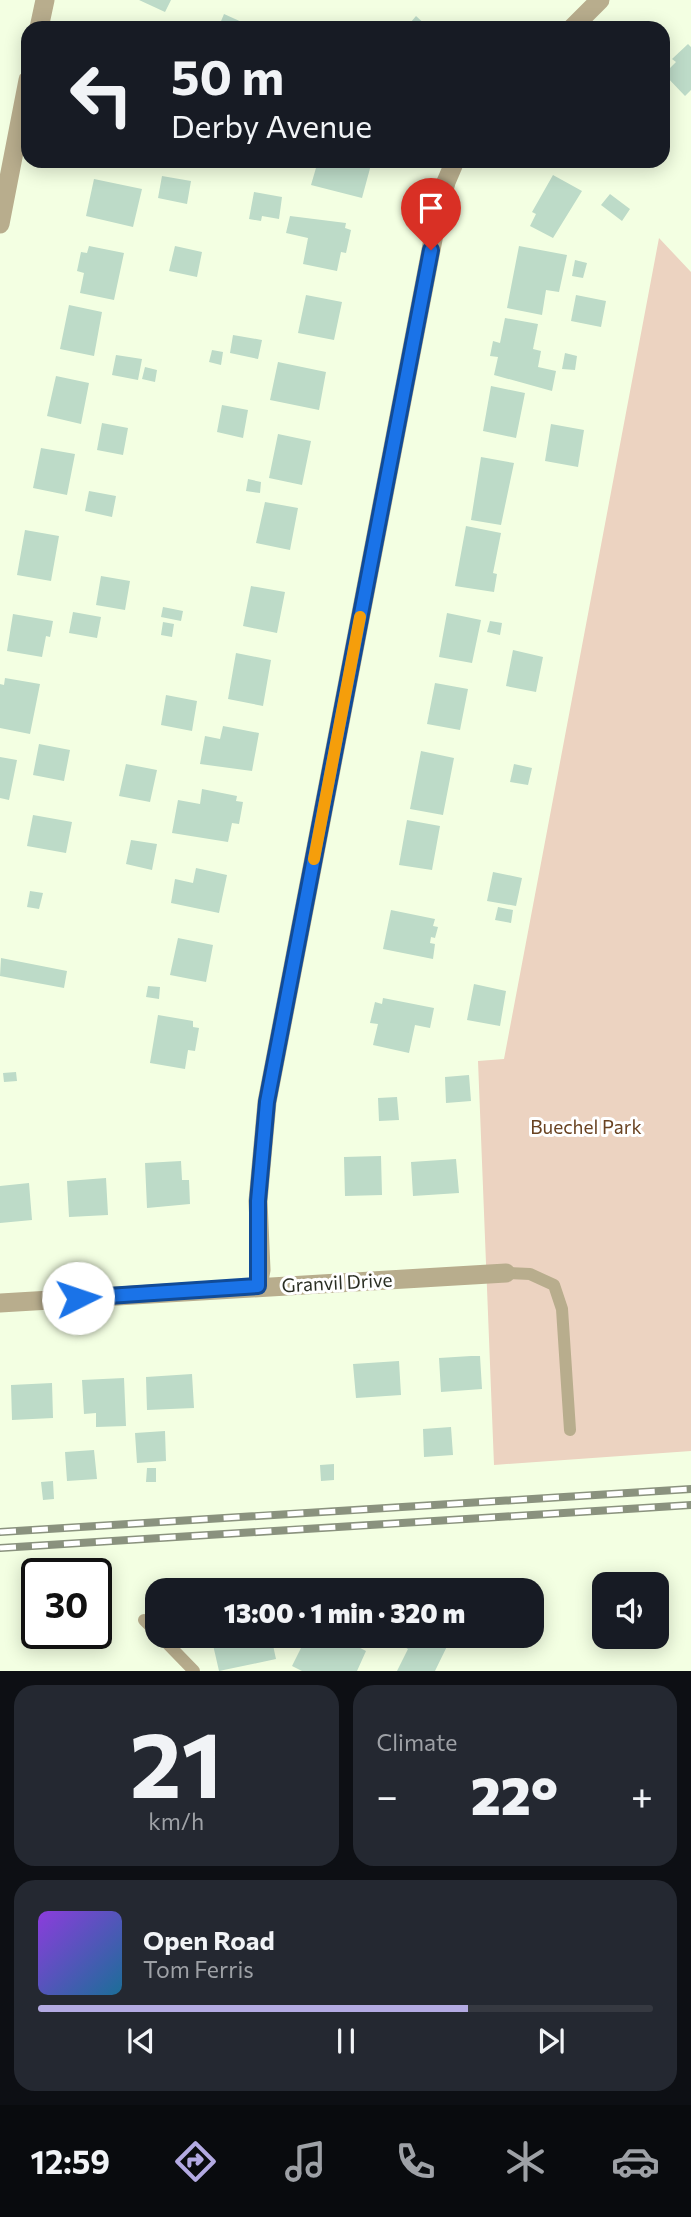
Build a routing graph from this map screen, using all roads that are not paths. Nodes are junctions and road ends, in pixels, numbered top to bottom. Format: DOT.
graph roads {
  1 [pos="45,0"];
  2 [pos="600,0"];
  3 [pos="40,21"];
  4 [pos="579,21"];
  5 [pos="21,116"];
  6 [pos="452,168"];
  7 [pos="0,224"];
  8 [pos="506,1273"];
  9 [pos="258,1286"];
  10 [pos="0,1303"];
  11 [pos="570,1430"];
  12 [pos="172,1648"];
  13 [pos="194,1671"];
  1 -- 3 [label="street"];
  2 -- 4 [label="street"];
  5 -- 7 [label="street"];
  6 -- 9 [label="street"];
  8 -- 9 [label="street, Granvil Drive"];
  8 -- 11 [label="lane"];
  9 -- 10 [label="street, Granvil Drive"];
  12 -- 13 [label="lane"];
}
